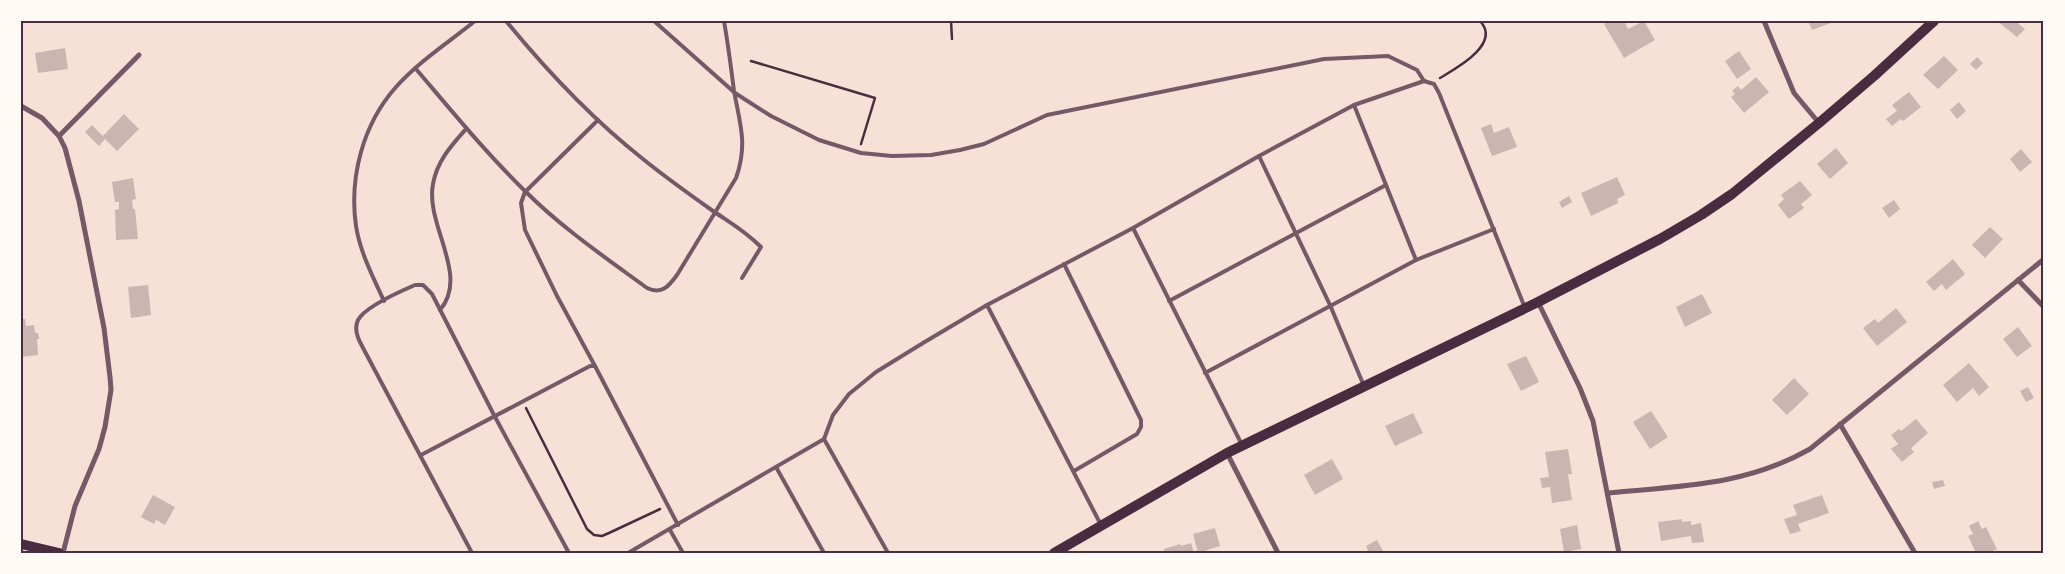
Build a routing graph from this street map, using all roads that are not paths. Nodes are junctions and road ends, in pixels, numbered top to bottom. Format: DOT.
graph roads {
  1 [pos="475,21"];
  2 [pos="506,21"];
  3 [pos="654,21"];
  4 [pos="724,21"];
  5 [pos="1764,21"];
  6 [pos="1934,21"];
  7 [pos="139,55"];
  8 [pos="416,69"];
  9 [pos="1424,81"];
  10 [pos="735,93"];
  11 [pos="1354,105"];
  12 [pos="21,106"];
  13 [pos="598,120"];
  14 [pos="1819,123"];
  15 [pos="466,129"];
  16 [pos="59,136"];
  17 [pos="1259,156"];
  18 [pos="1386,185"];
  19 [pos="525,192"];
  20 [pos="715,212"];
  21 [pos="1133,228"];
  22 [pos="1494,229"];
  23 [pos="1296,232"];
  24 [pos="2044,259"];
  25 [pos="1416,260"];
  26 [pos="1064,264"];
  27 [pos="742,278"];
  28 [pos="2018,280"];
  29 [pos="384,301"];
  30 [pos="1169,301"];
  31 [pos="1538,302"];
  32 [pos="987,305"];
  33 [pos="1330,305"];
  34 [pos="2044,307"];
  35 [pos="1525,308"];
  36 [pos="440,310"];
  37 [pos="595,366"];
  38 [pos="1205,373"];
  39 [pos="1364,386"];
  40 [pos="495,417"];
  41 [pos="1840,424"];
  42 [pos="824,439"];
  43 [pos="1242,445"];
  44 [pos="1226,453"];
  45 [pos="422,455"];
  46 [pos="776,467"];
  47 [pos="1074,471"];
  48 [pos="1608,493"];
  49 [pos="1101,525"];
  50 [pos="676,526"];
  51 [pos="670,530"];
  52 [pos="21,544"];
  53 [pos="59,553"];
  54 [pos="63,553"];
  55 [pos="472,553"];
  56 [pos="569,553"];
  57 [pos="628,553"];
  58 [pos="683,553"];
  59 [pos="824,553"];
  60 [pos="888,553"];
  61 [pos="1054,553"];
  62 [pos="1278,553"];
  63 [pos="1619,553"];
  64 [pos="1915,553"];
  1 -- 8 [label="lane"];
  2 -- 13 [label="lane"];
  3 -- 10 [label="lane"];
  4 -- 10 [label="lane"];
  5 -- 14 [label="street"];
  6 -- 14 [label="main road"];
  7 -- 16 [label="street"];
  8 -- 15 [label="lane"];
  8 -- 29 [label="lane"];
  9 -- 10 [label="lane"];
  9 -- 11 [label="lane"];
  9 -- 22 [label="lane"];
  10 -- 20 [label="lane"];
  11 -- 17 [label="lane"];
  11 -- 18 [label="lane"];
  12 -- 16 [label="street"];
  13 -- 19 [label="lane"];
  13 -- 20 [label="lane"];
  14 -- 31 [label="main road"];
  15 -- 19 [label="lane"];
  15 -- 36 [label="lane"];
  16 -- 54 [label="street"];
  17 -- 21 [label="lane"];
  17 -- 23 [label="lane"];
  18 -- 23 [label="lane"];
  18 -- 25 [label="lane"];
  19 -- 20 [label="lane"];
  19 -- 37 [label="lane"];
  20 -- 27 [label="lane"];
  21 -- 26 [label="lane"];
  21 -- 30 [label="lane"];
  22 -- 25 [label="lane"];
  22 -- 35 [label="lane"];
  23 -- 30 [label="lane"];
  23 -- 33 [label="lane"];
  24 -- 28 [label="street"];
  25 -- 33 [label="lane"];
  26 -- 32 [label="lane"];
  26 -- 47 [label="lane"];
  28 -- 34 [label="street"];
  28 -- 41 [label="street"];
  29 -- 36 [label="lane"];
  29 -- 45 [label="lane"];
  30 -- 38 [label="lane"];
  31 -- 35 [label="main road"];
  31 -- 48 [label="street"];
  32 -- 42 [label="lane"];
  32 -- 47 [label="lane"];
  33 -- 38 [label="lane"];
  33 -- 39 [label="lane"];
  35 -- 39 [label="main road"];
  36 -- 40 [label="lane"];
  37 -- 40 [label="lane"];
  37 -- 50 [label="lane"];
  38 -- 43 [label="lane"];
  39 -- 43 [label="main road"];
  40 -- 45 [label="lane"];
  40 -- 56 [label="lane"];
  41 -- 48 [label="street"];
  41 -- 64 [label="street"];
  42 -- 46 [label="lane"];
  42 -- 60 [label="lane"];
  43 -- 44 [label="main road"];
  44 -- 49 [label="main road"];
  44 -- 62 [label="street"];
  45 -- 55 [label="lane"];
  46 -- 50 [label="lane"];
  46 -- 59 [label="lane"];
  47 -- 49 [label="lane"];
  48 -- 63 [label="street"];
  49 -- 61 [label="main road"];
  50 -- 51 [label="lane"];
  51 -- 57 [label="lane"];
  51 -- 58 [label="lane"];
  52 -- 53 [label="main road"];
}
